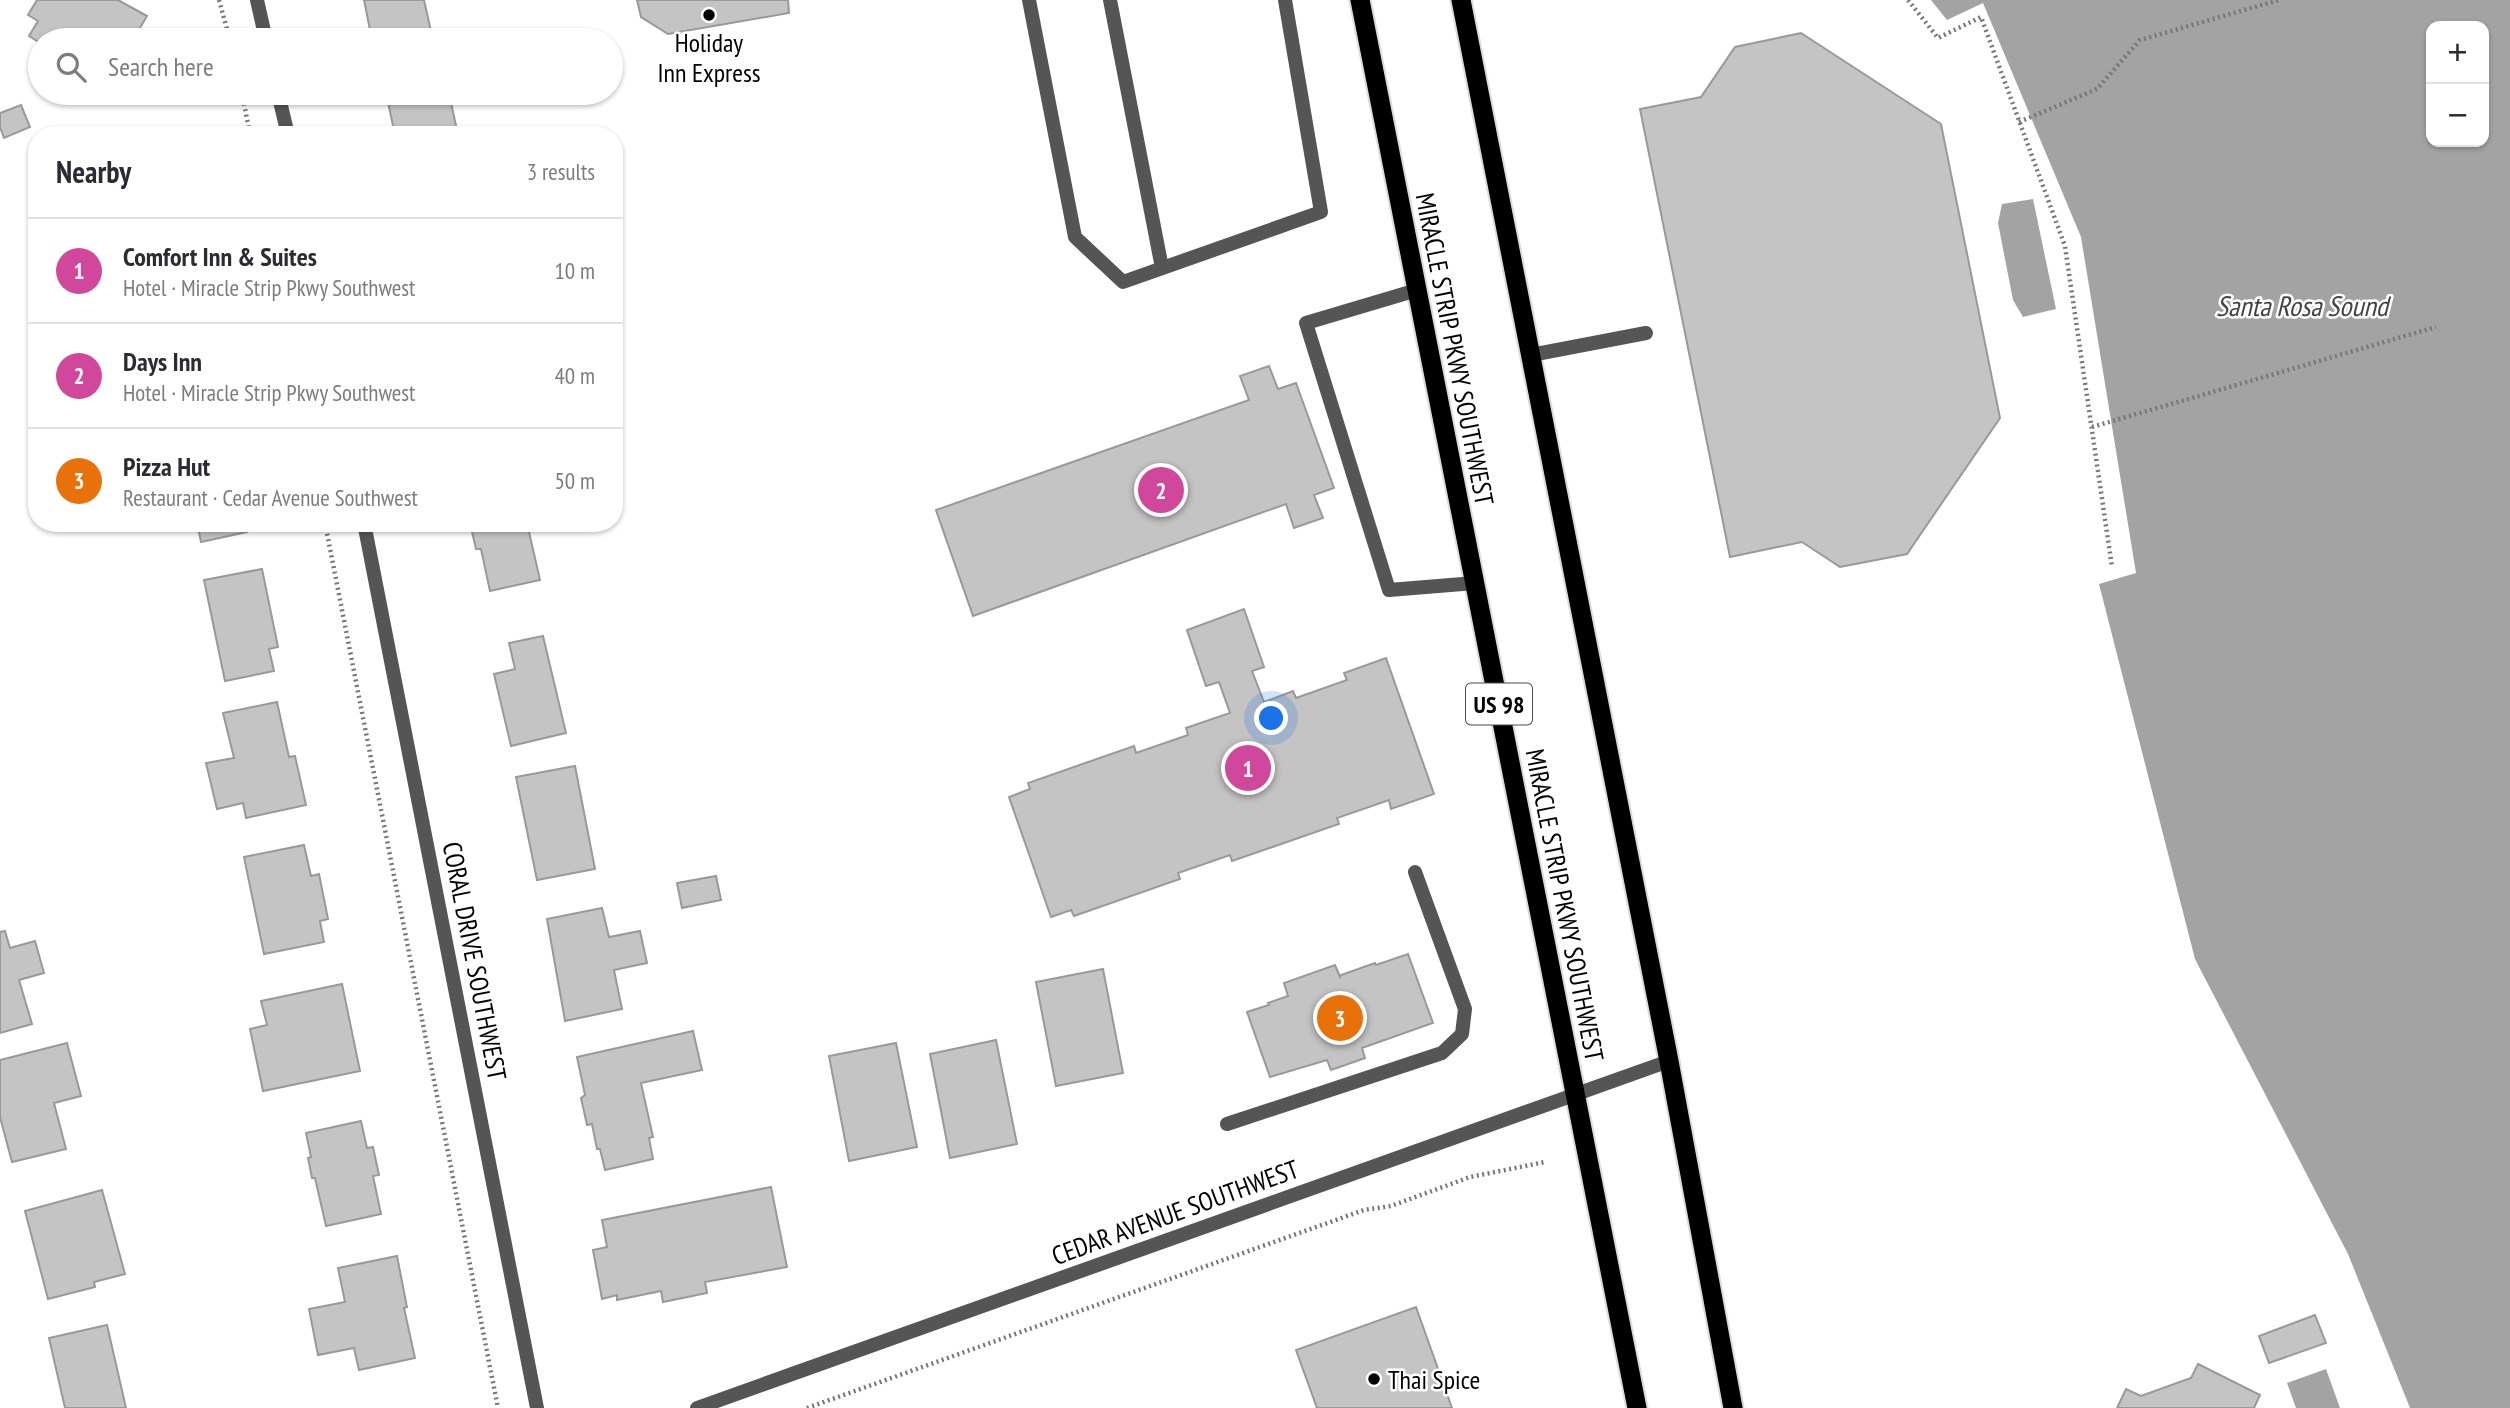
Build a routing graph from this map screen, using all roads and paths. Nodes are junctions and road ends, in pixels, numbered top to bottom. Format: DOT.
graph roads {
  1 [pos="219,0"];
  2 [pos="257,0"];
  3 [pos="1030,0"];
  4 [pos="1110,0"];
  5 [pos="1285,0"];
  6 [pos="1360,0"];
  7 [pos="1461,0"];
  8 [pos="1908,0"];
  9 [pos="2279,0"];
  10 [pos="227,28"];
  11 [pos="263,28"];
  12 [pos="244,105"];
  13 [pos="281,105"];
  14 [pos="2020,122"];
  15 [pos="248,126"];
  16 [pos="286,126"];
  17 [pos="1162,268"];
  18 [pos="1417,290"];
  19 [pos="2436,327"];
  20 [pos="1646,333"];
  21 [pos="1531,355"];
  22 [pos="2092,427"];
  23 [pos="327,532"];
  24 [pos="366,532"];
  25 [pos="2112,567"];
  26 [pos="1475,583"];
  27 [pos="1415,872"];
  28 [pos="1669,1061"];
  29 [pos="1575,1095"];
  30 [pos="1227,1124"];
  31 [pos="1545,1162"];
  32 [pos="498,1408"];
  33 [pos="537,1408"];
  34 [pos="697,1408"];
  35 [pos="807,1408"];
  36 [pos="1637,1408"];
  37 [pos="1733,1408"];
  1 -- 10 [label="path"];
  2 -- 11 [label="street"];
  3 -- 17 [label="street"];
  4 -- 17 [label="street"];
  5 -- 17 [label="street"];
  6 -- 18 [label="highway, MIRACLE STRIP PKWY SOUTHWEST / US 98"];
  7 -- 21 [label="highway"];
  8 -- 14 [label="path"];
  9 -- 14 [label="path"];
  12 -- 15 [label="path"];
  13 -- 16 [label="street"];
  14 -- 22 [label="path"];
  18 -- 26 [label="highway, MIRACLE STRIP PKWY SOUTHWEST / US 98"];
  18 -- 26 [label="street"];
  19 -- 22 [label="path"];
  20 -- 21 [label="street"];
  21 -- 28 [label="highway"];
  22 -- 25 [label="path"];
  23 -- 32 [label="path"];
  24 -- 33 [label="street, CORAL DRIVE SOUTHWEST"];
  26 -- 29 [label="highway, MIRACLE STRIP PKWY SOUTHWEST / US 98"];
  27 -- 30 [label="street"];
  28 -- 29 [label="street, CEDAR AVENUE SOUTHWEST"];
  28 -- 37 [label="highway"];
  29 -- 34 [label="street, CEDAR AVENUE SOUTHWEST"];
  29 -- 36 [label="highway, MIRACLE STRIP PKWY SOUTHWEST / US 98"];
  31 -- 35 [label="path"];
}
